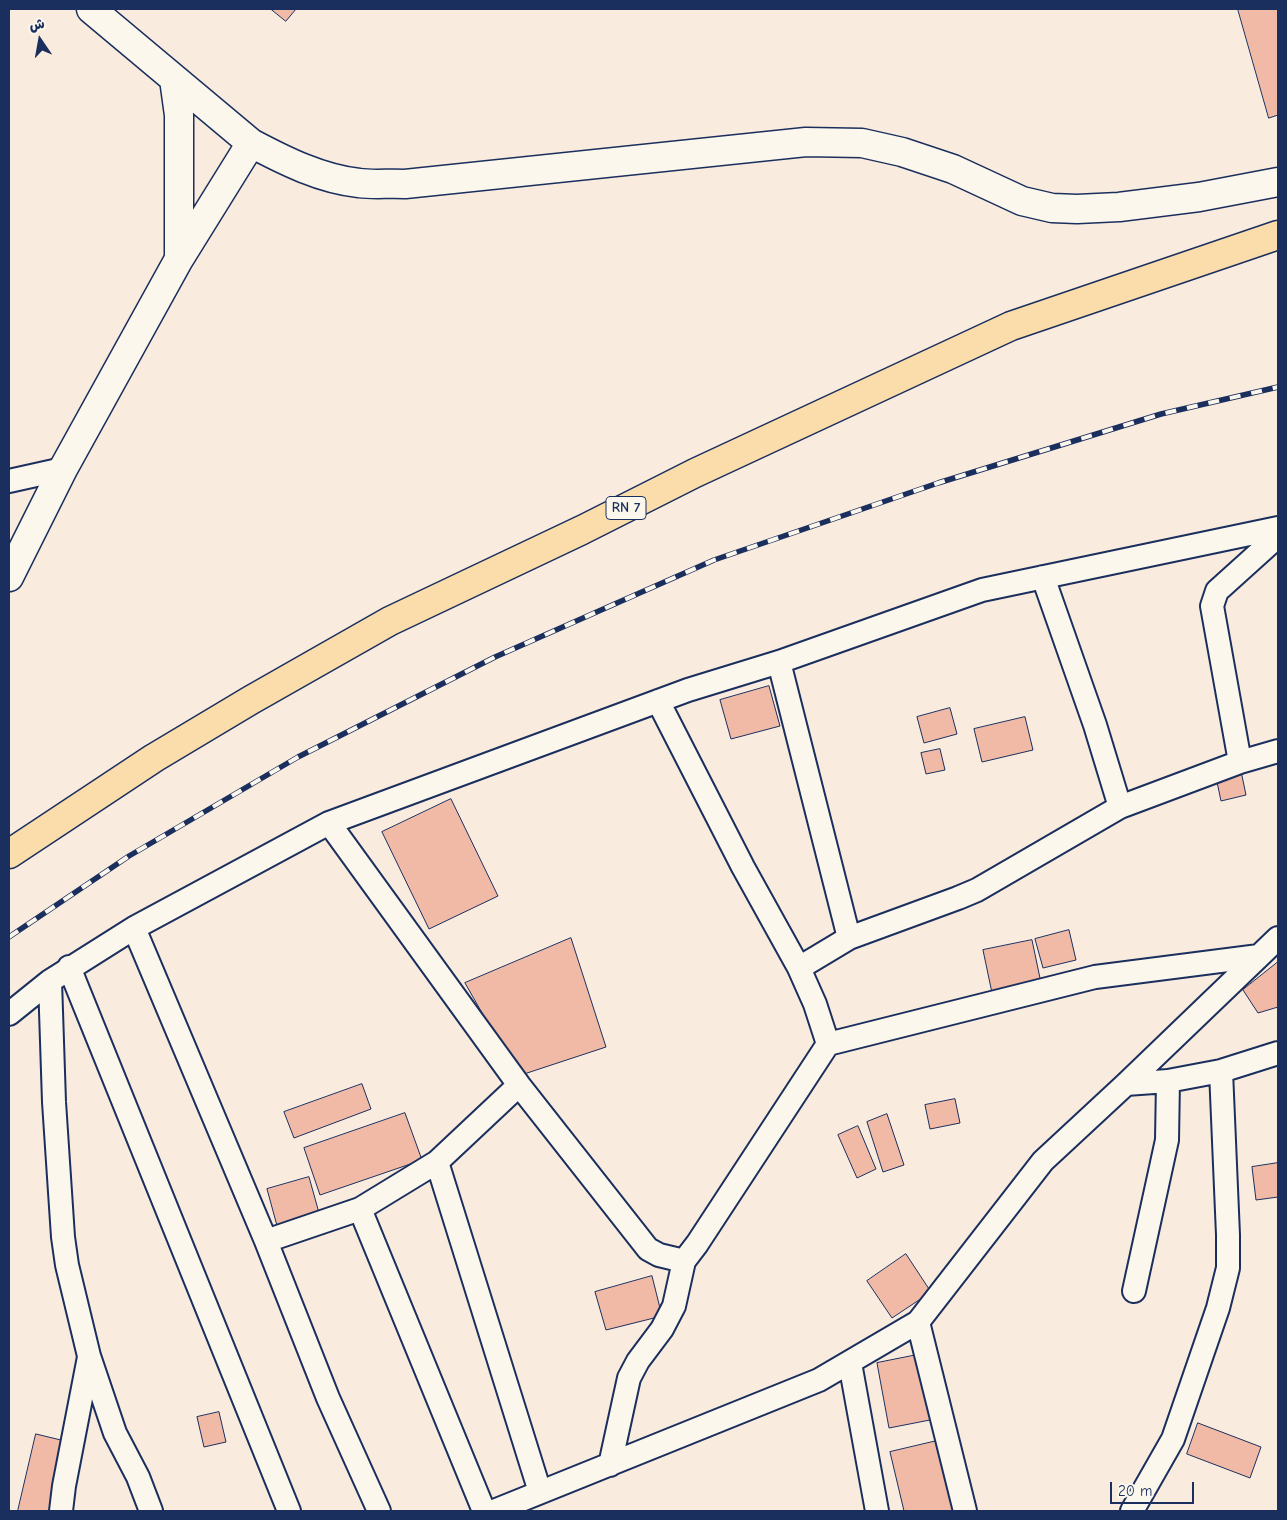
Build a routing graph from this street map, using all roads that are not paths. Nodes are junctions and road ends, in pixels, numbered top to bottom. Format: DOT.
graph roads {
  1 [pos="91,9"];
  2 [pos="174,79"];
  3 [pos="251,143"];
  4 [pos="1278,182"];
  5 [pos="1278,235"];
  6 [pos="179,259"];
  7 [pos="63,469"];
  8 [pos="9,481"];
  9 [pos="1278,528"];
  10 [pos="1278,536"];
  11 [pos="9,577"];
  12 [pos="1044,577"];
  13 [pos="779,662"];
  14 [pos="658,701"];
  15 [pos="1278,751"];
  16 [pos="1240,762"];
  17 [pos="1120,807"];
  18 [pos="329,822"];
  19 [pos="9,854"];
  20 [pos="134,928"];
  21 [pos="849,938"];
  22 [pos="1278,938"];
  23 [pos="1259,956"];
  24 [pos="69,967"];
  25 [pos="799,968"];
  26 [pos="50,980"];
  27 [pos="9,1014"];
  28 [pos="828,1044"];
  29 [pos="1278,1053"];
  30 [pos="1220,1071"];
  31 [pos="1168,1081"];
  32 [pos="1126,1084"];
  33 [pos="519,1085"];
  34 [pos="437,1162"];
  35 [pos="360,1209"];
  36 [pos="266,1241"];
  37 [pos="684,1261"];
  38 [pos="1134,1292"];
  39 [pos="918,1322"];
  40 [pos="89,1356"];
  41 [pos="850,1363"];
  42 [pos="610,1465"];
  43 [pos="540,1492"];
  44 [pos="61,1511"];
  45 [pos="151,1511"];
  46 [pos="289,1511"];
  47 [pos="379,1511"];
  48 [pos="484,1511"];
  49 [pos="494,1511"];
  50 [pos="877,1511"];
  51 [pos="965,1511"];
  52 [pos="1132,1511"];
  1 -- 2 [label="main road"];
  2 -- 3 [label="main road"];
  2 -- 6 [label="main road"];
  3 -- 4 [label="main road"];
  3 -- 6 [label="main road"];
  5 -- 19 [label="main road, RN 7"];
  6 -- 7 [label="main road"];
  7 -- 8 [label="street"];
  7 -- 11 [label="main road"];
  9 -- 12 [label="street"];
  10 -- 16 [label="street"];
  12 -- 13 [label="street"];
  12 -- 17 [label="street"];
  13 -- 14 [label="street"];
  13 -- 21 [label="street"];
  14 -- 18 [label="street"];
  14 -- 25 [label="street"];
  15 -- 16 [label="street"];
  16 -- 17 [label="street"];
  17 -- 21 [label="street"];
  18 -- 20 [label="street"];
  18 -- 33 [label="street"];
  20 -- 24 [label="street"];
  20 -- 36 [label="street"];
  21 -- 25 [label="street"];
  22 -- 23 [label="street"];
  23 -- 28 [label="street"];
  23 -- 32 [label="street"];
  24 -- 26 [label="street"];
  24 -- 46 [label="street"];
  25 -- 28 [label="street"];
  26 -- 27 [label="street"];
  26 -- 40 [label="street"];
  28 -- 37 [label="street"];
  29 -- 30 [label="street"];
  30 -- 31 [label="street"];
  30 -- 52 [label="street"];
  31 -- 32 [label="street"];
  31 -- 38 [label="street"];
  32 -- 39 [label="street"];
  33 -- 34 [label="street"];
  33 -- 37 [label="street"];
  34 -- 35 [label="street"];
  34 -- 43 [label="street"];
  35 -- 36 [label="street"];
  35 -- 48 [label="street"];
  36 -- 47 [label="street"];
  37 -- 42 [label="street"];
  39 -- 41 [label="street"];
  39 -- 51 [label="street"];
  40 -- 44 [label="street"];
  40 -- 45 [label="street"];
  41 -- 42 [label="street"];
  41 -- 50 [label="street"];
  42 -- 43 [label="street"];
  43 -- 49 [label="street"];
}
